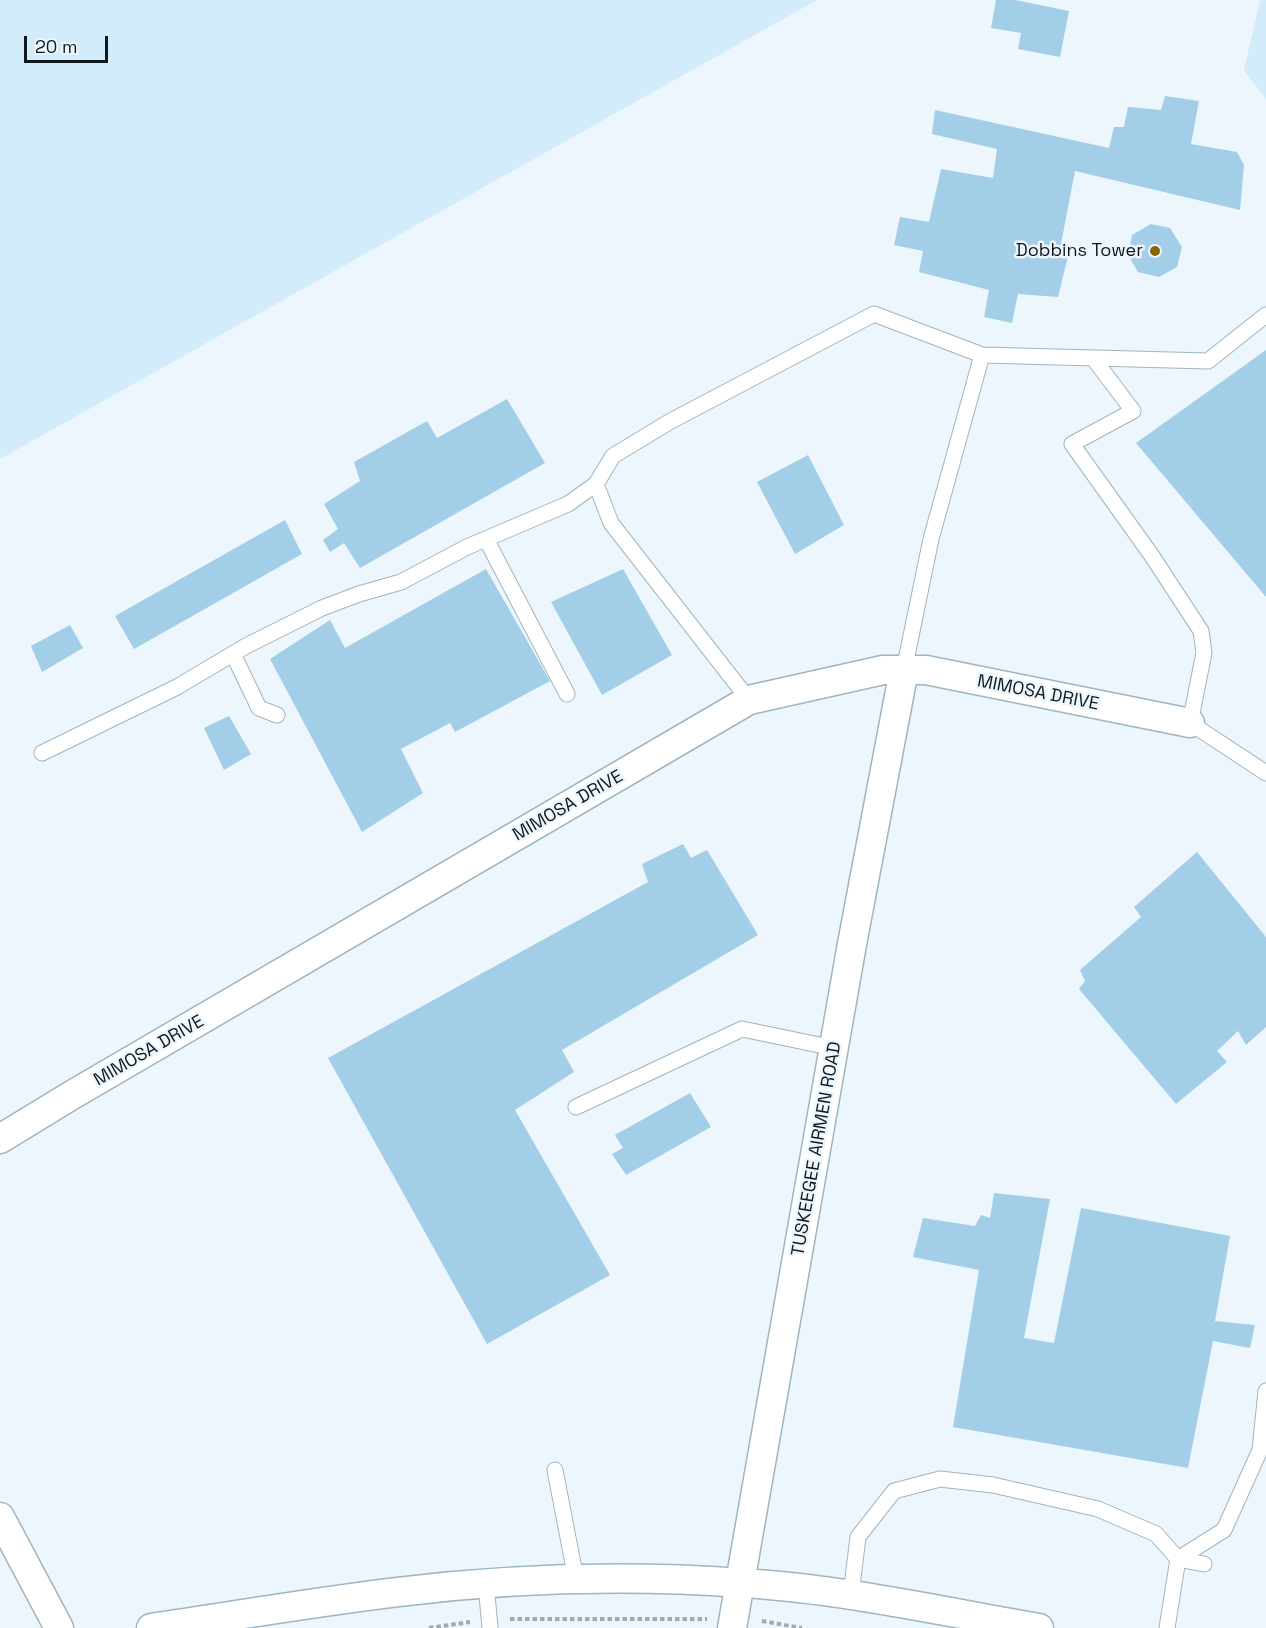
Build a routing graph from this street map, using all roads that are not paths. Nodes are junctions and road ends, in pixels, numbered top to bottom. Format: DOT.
graph roads {
  1 [pos="1266,315"];
  2 [pos="982,355"];
  3 [pos="1093,358"];
  4 [pos="596,484"];
  5 [pos="486,539"];
  6 [pos="233,654"];
  7 [pos="904,670"];
  8 [pos="567,694"];
  9 [pos="749,700"];
  10 [pos="277,715"];
  11 [pos="1190,723"];
  12 [pos="42,753"];
  13 [pos="1266,773"];
  14 [pos="834,1048"];
  15 [pos="576,1107"];
  16 [pos="0,1139"];
  17 [pos="1266,1391"];
  18 [pos="555,1470"];
  19 [pos="0,1517"];
  20 [pos="1178,1559"];
  21 [pos="1204,1564"];
  22 [pos="576,1579"];
  23 [pos="741,1582"];
  24 [pos="486,1584"];
  25 [pos="851,1595"];
  26 [pos="254,1620"];
  27 [pos="966,1622"];
  28 [pos="733,1623"];
  29 [pos="489,1624"];
  30 [pos="59,1628"];
  31 [pos="151,1628"];
  32 [pos="1039,1628"];
  33 [pos="1167,1628"];
  1 -- 3 [label="lane"];
  2 -- 3 [label="lane"];
  2 -- 4 [label="lane"];
  2 -- 7 [label="lane"];
  3 -- 11 [label="lane"];
  4 -- 5 [label="lane"];
  4 -- 9 [label="lane"];
  5 -- 6 [label="lane"];
  5 -- 8 [label="lane"];
  6 -- 10 [label="lane"];
  6 -- 12 [label="lane"];
  7 -- 9 [label="street, MIMOSA DRIVE"];
  7 -- 11 [label="street, MIMOSA DRIVE"];
  7 -- 14 [label="street, TUSKEEGEE AIRMEN ROAD"];
  9 -- 16 [label="street, MIMOSA DRIVE"];
  11 -- 13 [label="lane"];
  14 -- 15 [label="lane"];
  14 -- 23 [label="street, TUSKEEGEE AIRMEN ROAD"];
  17 -- 20 [label="lane"];
  18 -- 22 [label="lane"];
  19 -- 30 [label="street"];
  20 -- 21 [label="lane"];
  20 -- 25 [label="lane"];
  20 -- 33 [label="lane"];
  22 -- 23 [label="street"];
  22 -- 24 [label="street"];
  23 -- 25 [label="street"];
  23 -- 28 [label="street, TUSKEEGEE AIRMEN ROAD"];
  24 -- 26 [label="street"];
  24 -- 29 [label="lane"];
  25 -- 27 [label="street"];
  26 -- 31 [label="street"];
  27 -- 32 [label="street"];
}
